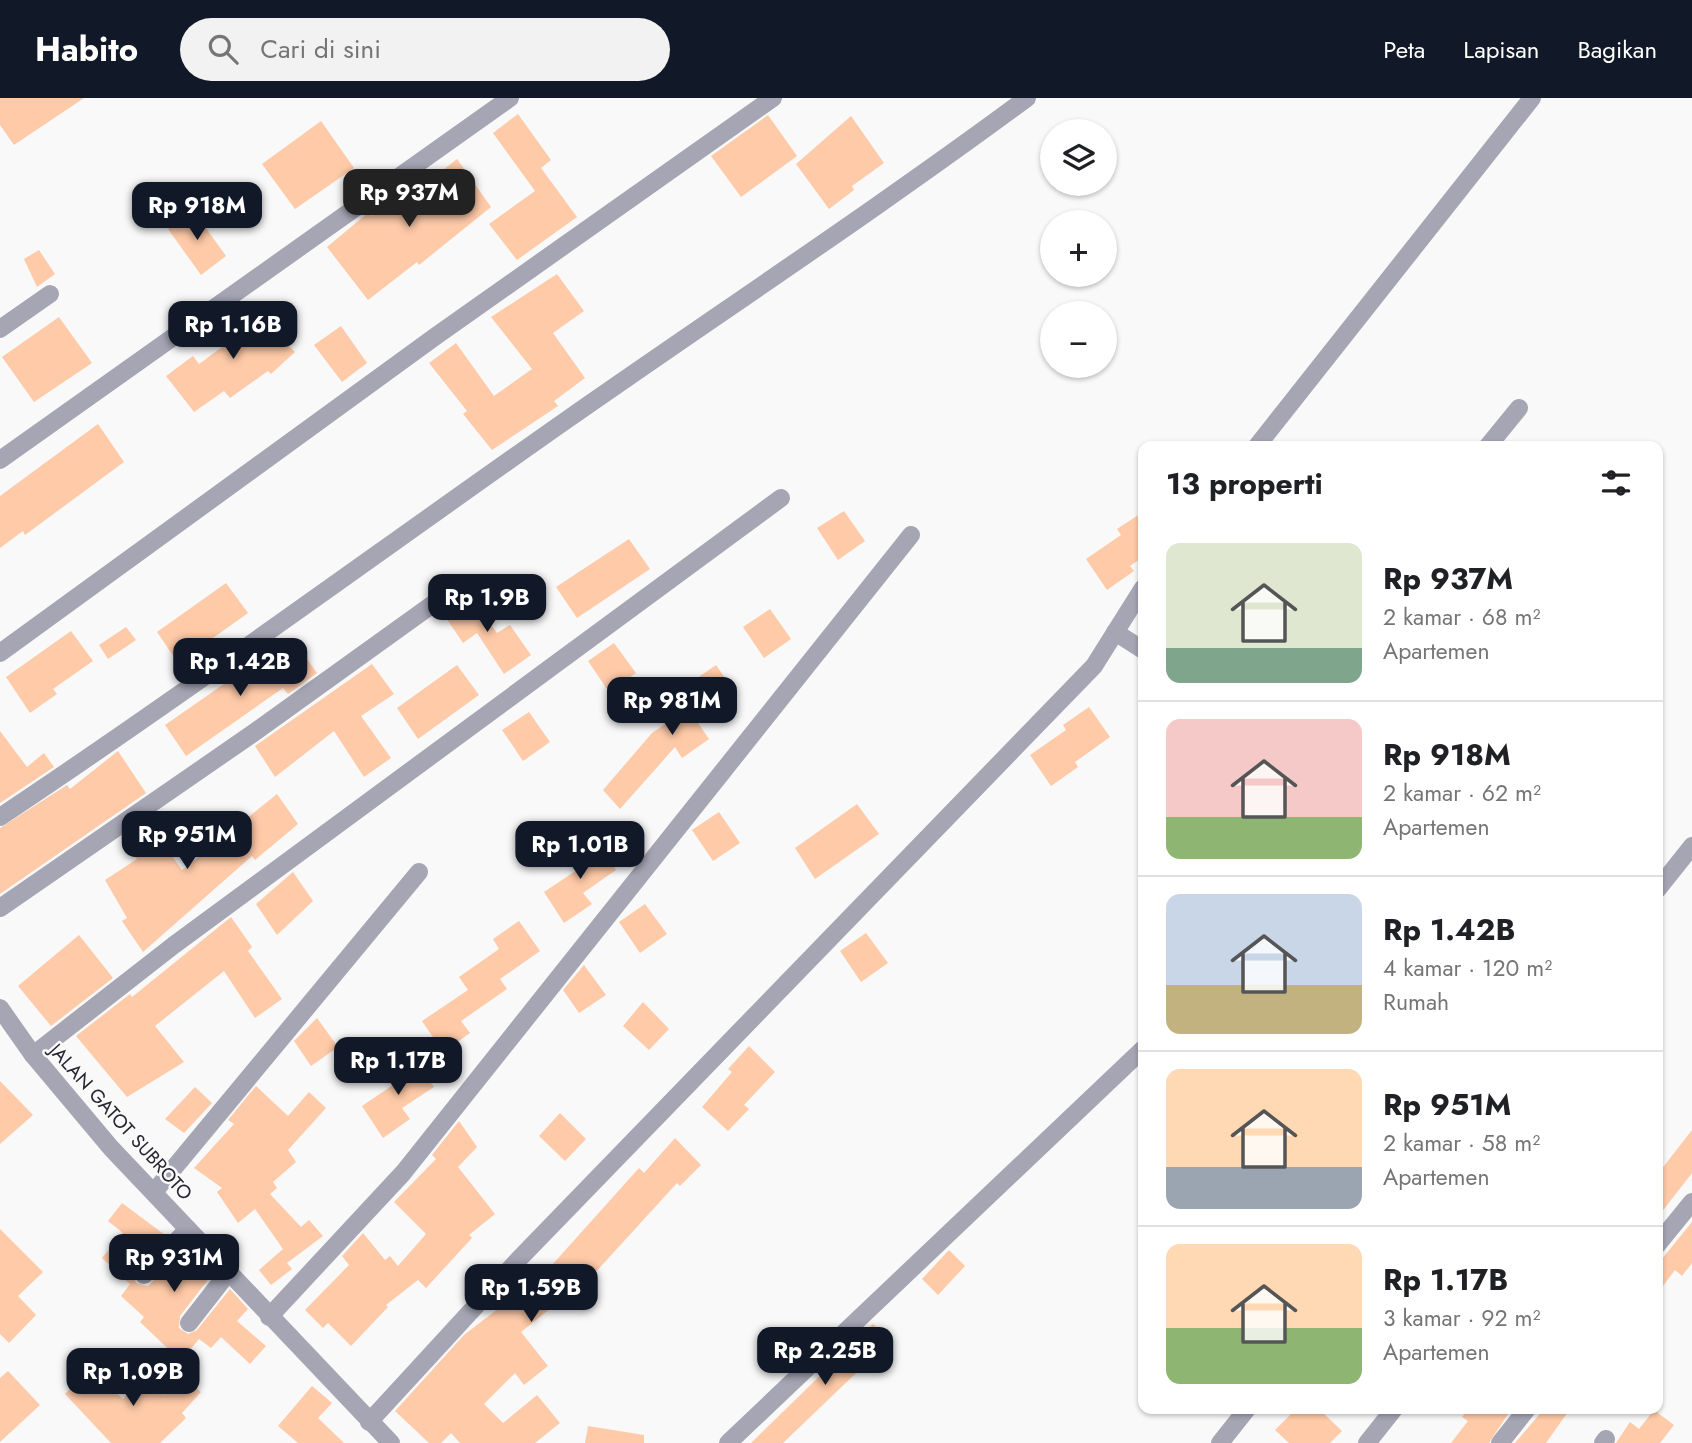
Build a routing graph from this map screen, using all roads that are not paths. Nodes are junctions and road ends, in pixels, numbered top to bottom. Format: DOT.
graph roads {
  1 [pos="510,98"];
  2 [pos="773,98"];
  3 [pos="1027,98"];
  4 [pos="1532,98"];
  5 [pos="50,294"];
  6 [pos="0,329"];
  7 [pos="1519,408"];
  8 [pos="1261,441"];
  9 [pos="1492,441"];
  10 [pos="0,460"];
  11 [pos="781,498"];
  12 [pos="911,535"];
  13 [pos="458,586"];
  14 [pos="1138,596"];
  15 [pos="1115,632"];
  16 [pos="1138,647"];
  17 [pos="0,653"];
  18 [pos="0,817"];
  19 [pos="1692,846"];
  20 [pos="419,872"];
  21 [pos="1663,882"];
  22 [pos="0,908"];
  23 [pos="0,1008"];
  24 [pos="1138,1053"];
  25 [pos="33,1055"];
  26 [pos="155,1192"];
  27 [pos="1692,1202"];
  28 [pos="188,1228"];
  29 [pos="1663,1238"];
  30 [pos="228,1273"];
  31 [pos="144,1275"];
  32 [pos="269,1317"];
  33 [pos="189,1323"];
  34 [pos="1243,1414"];
  35 [pos="1390,1414"];
  36 [pos="1523,1414"];
  37 [pos="369,1422"];
  38 [pos="391,1443"];
  39 [pos="728,1443"];
  40 [pos="1220,1443"];
  41 [pos="1367,1443"];
  42 [pos="1500,1443"];
  1 -- 10 [label="street"];
  2 -- 17 [label="street"];
  3 -- 18 [label="street"];
  4 -- 8 [label="street"];
  5 -- 6 [label="street"];
  7 -- 9 [label="street"];
  11 -- 25 [label="street"];
  12 -- 32 [label="street"];
  13 -- 22 [label="street"];
  14 -- 15 [label="street"];
  15 -- 16 [label="street"];
  15 -- 37 [label="street"];
  19 -- 21 [label="street"];
  20 -- 26 [label="street"];
  23 -- 25 [label="street, JALAN GATOT SUBROTO"];
  24 -- 39 [label="street"];
  25 -- 26 [label="street, JALAN GATOT SUBROTO"];
  26 -- 28 [label="street, JALAN GATOT SUBROTO"];
  27 -- 29 [label="street"];
  28 -- 30 [label="street, JALAN GATOT SUBROTO"];
  28 -- 31 [label="street"];
  30 -- 32 [label="street, JALAN GATOT SUBROTO"];
  30 -- 33 [label="street"];
  32 -- 37 [label="street, JALAN GATOT SUBROTO"];
  34 -- 40 [label="street"];
  35 -- 41 [label="street"];
  36 -- 42 [label="street"];
  37 -- 38 [label="street, JALAN GATOT SUBROTO"];
}
